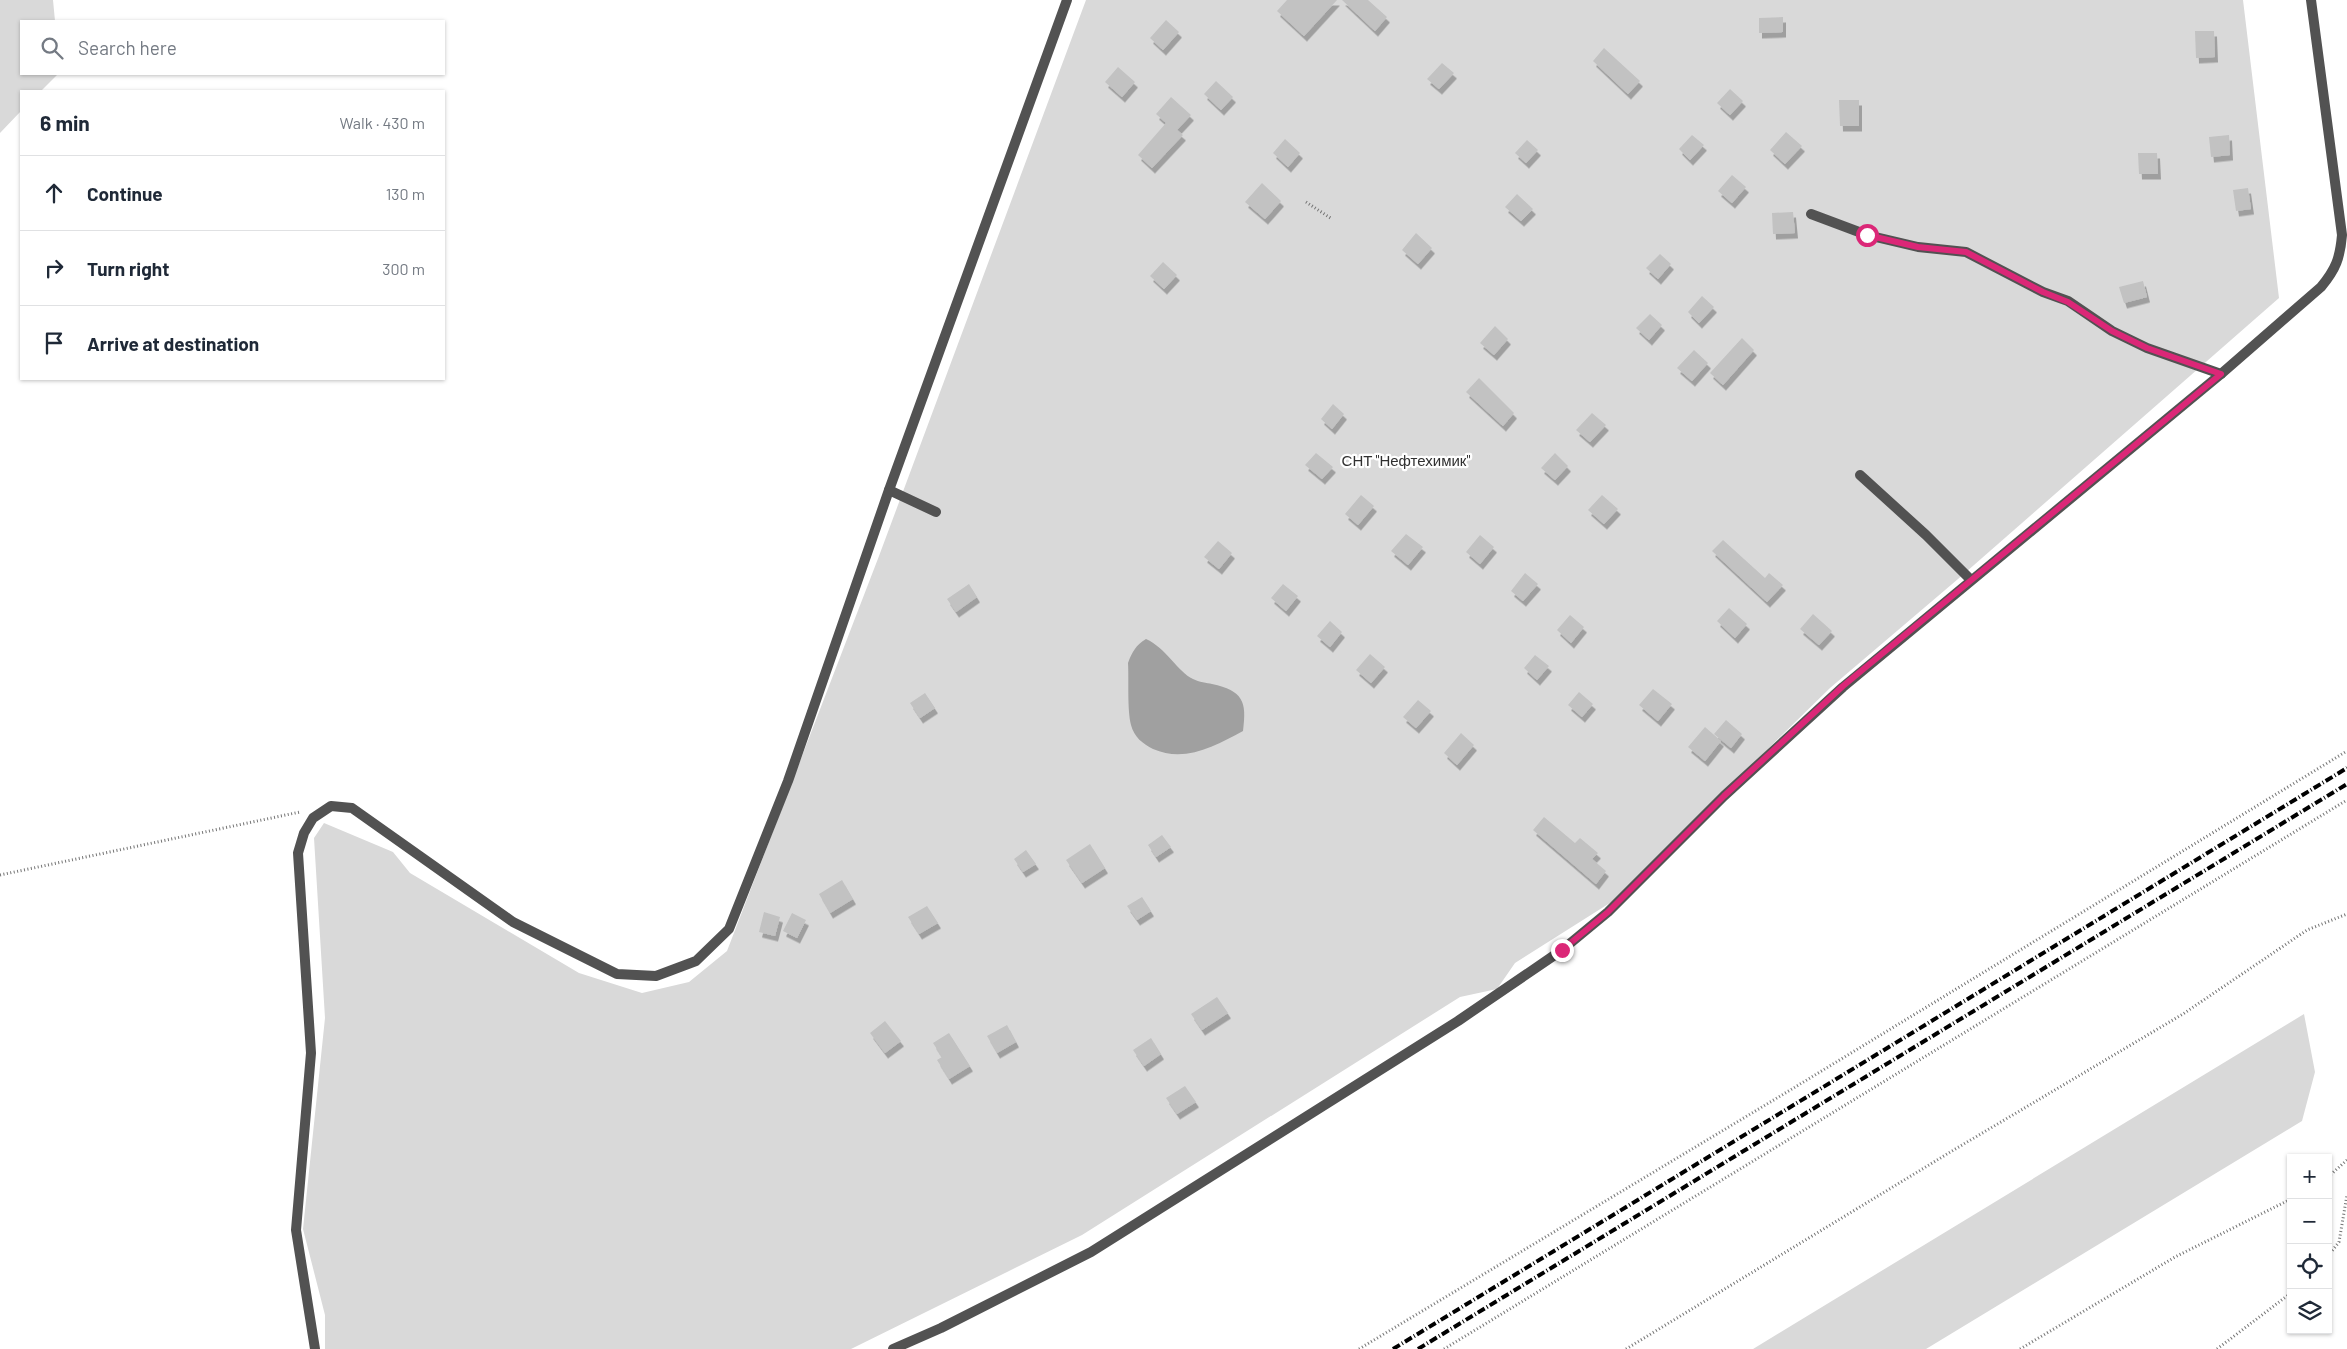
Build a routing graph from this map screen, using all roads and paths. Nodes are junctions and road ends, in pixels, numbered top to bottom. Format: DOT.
graph roads {
  1 [pos="1067,0"];
  2 [pos="2310,0"];
  3 [pos="1306,202"];
  4 [pos="1811,214"];
  5 [pos="1332,219"];
  6 [pos="2221,374"];
  7 [pos="1860,475"];
  8 [pos="889,490"];
  9 [pos="936,512"];
  10 [pos="1971,580"];
  11 [pos="2347,750"];
  12 [pos="2347,800"];
  13 [pos="302,812"];
  14 [pos="0,875"];
  15 [pos="2347,914"];
  16 [pos="2347,1160"];
  17 [pos="2332,1173"];
  18 [pos="2347,1195"];
  19 [pos="2287,1201"];
  20 [pos="2332,1251"];
  21 [pos="2287,1296"];
  22 [pos="315,1349"];
  23 [pos="893,1349"];
  24 [pos="1359,1349"];
  25 [pos="1444,1349"];
  26 [pos="1626,1349"];
  27 [pos="2020,1349"];
  28 [pos="2217,1349"];
  1 -- 8 [label="street"];
  2 -- 6 [label="street"];
  3 -- 5 [label="path"];
  4 -- 6 [label="street"];
  6 -- 10 [label="street"];
  7 -- 10 [label="street"];
  8 -- 9 [label="street"];
  8 -- 22 [label="street"];
  10 -- 23 [label="street"];
  11 -- 24 [label="path"];
  12 -- 25 [label="path"];
  13 -- 14 [label="path"];
  15 -- 26 [label="path"];
  16 -- 17 [label="path"];
  18 -- 20 [label="path"];
  19 -- 27 [label="path"];
  21 -- 28 [label="path"];
}
